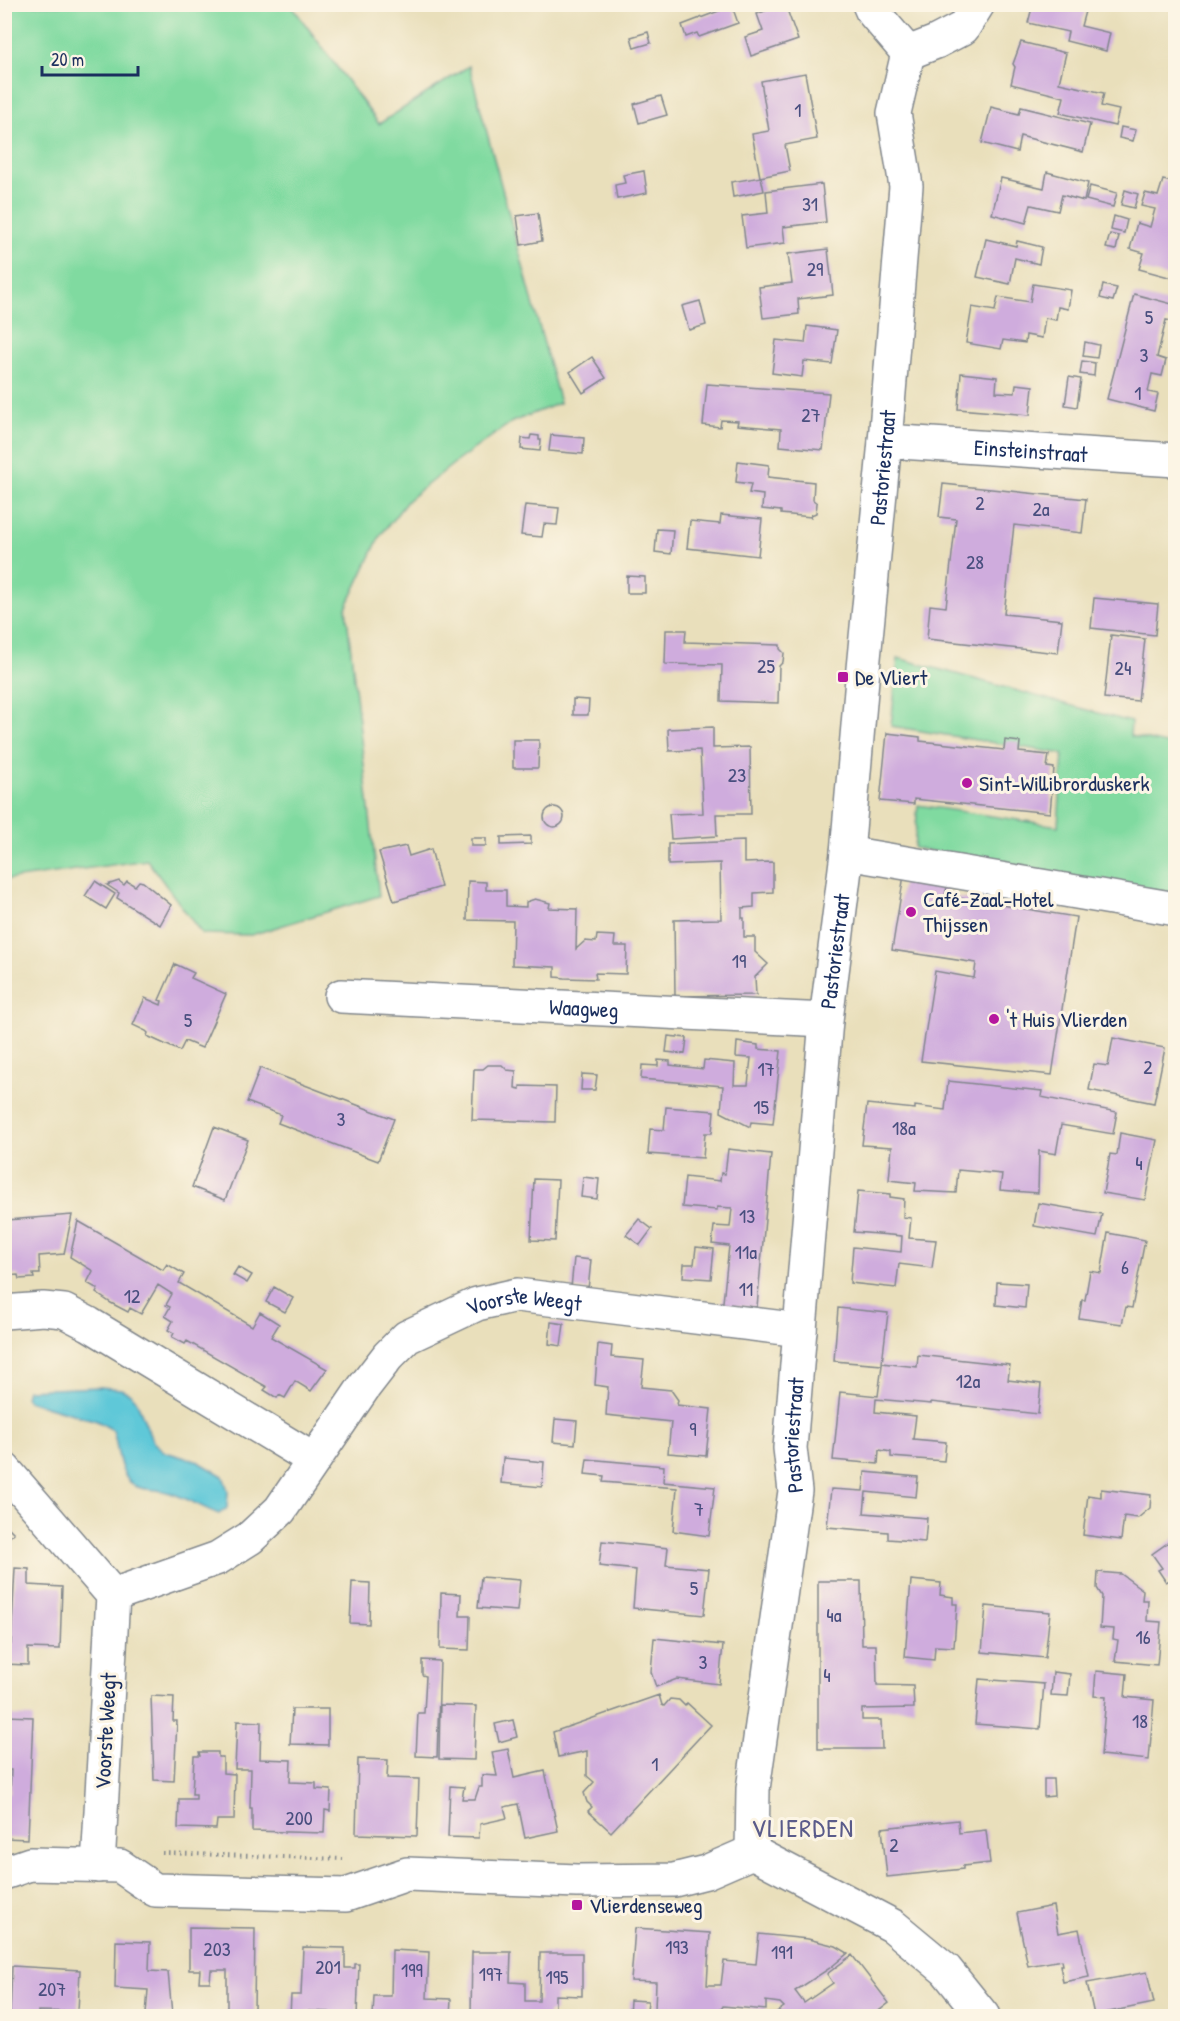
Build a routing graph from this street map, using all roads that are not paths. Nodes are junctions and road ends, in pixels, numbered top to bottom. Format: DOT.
graph roads {
  1 [pos="869,4"];
  2 [pos="978,4"];
  3 [pos="908,53"];
  4 [pos="885,441"];
  5 [pos="1176,460"];
  6 [pos="847,854"];
  7 [pos="1176,909"];
  8 [pos="341,996"];
  9 [pos="826,1020"];
  10 [pos="4,1312"];
  11 [pos="800,1330"];
  12 [pos="314,1460"];
  13 [pos="4,1469"];
  14 [pos="113,1595"];
  15 [pos="752,1852"];
  16 [pos="98,1866"];
  17 [pos="4,1873"];
  18 [pos="983,2016"];
  1 -- 3 [label="street"];
  2 -- 3 [label="street"];
  3 -- 4 [label="street, Pastoriestraat"];
  4 -- 5 [label="street, Einsteinstraat"];
  4 -- 6 [label="street, Pastoriestraat"];
  6 -- 7 [label="street"];
  6 -- 9 [label="street, Pastoriestraat"];
  8 -- 9 [label="street, Waagweg"];
  9 -- 11 [label="street, Pastoriestraat"];
  10 -- 12 [label="street"];
  11 -- 12 [label="street, Voorste Weegt"];
  11 -- 15 [label="street, Pastoriestraat"];
  12 -- 14 [label="street, Voorste Weegt"];
  13 -- 14 [label="street"];
  14 -- 16 [label="street, Voorste Weegt"];
  15 -- 16 [label="street"];
  15 -- 18 [label="street"];
  16 -- 17 [label="street"];
}
